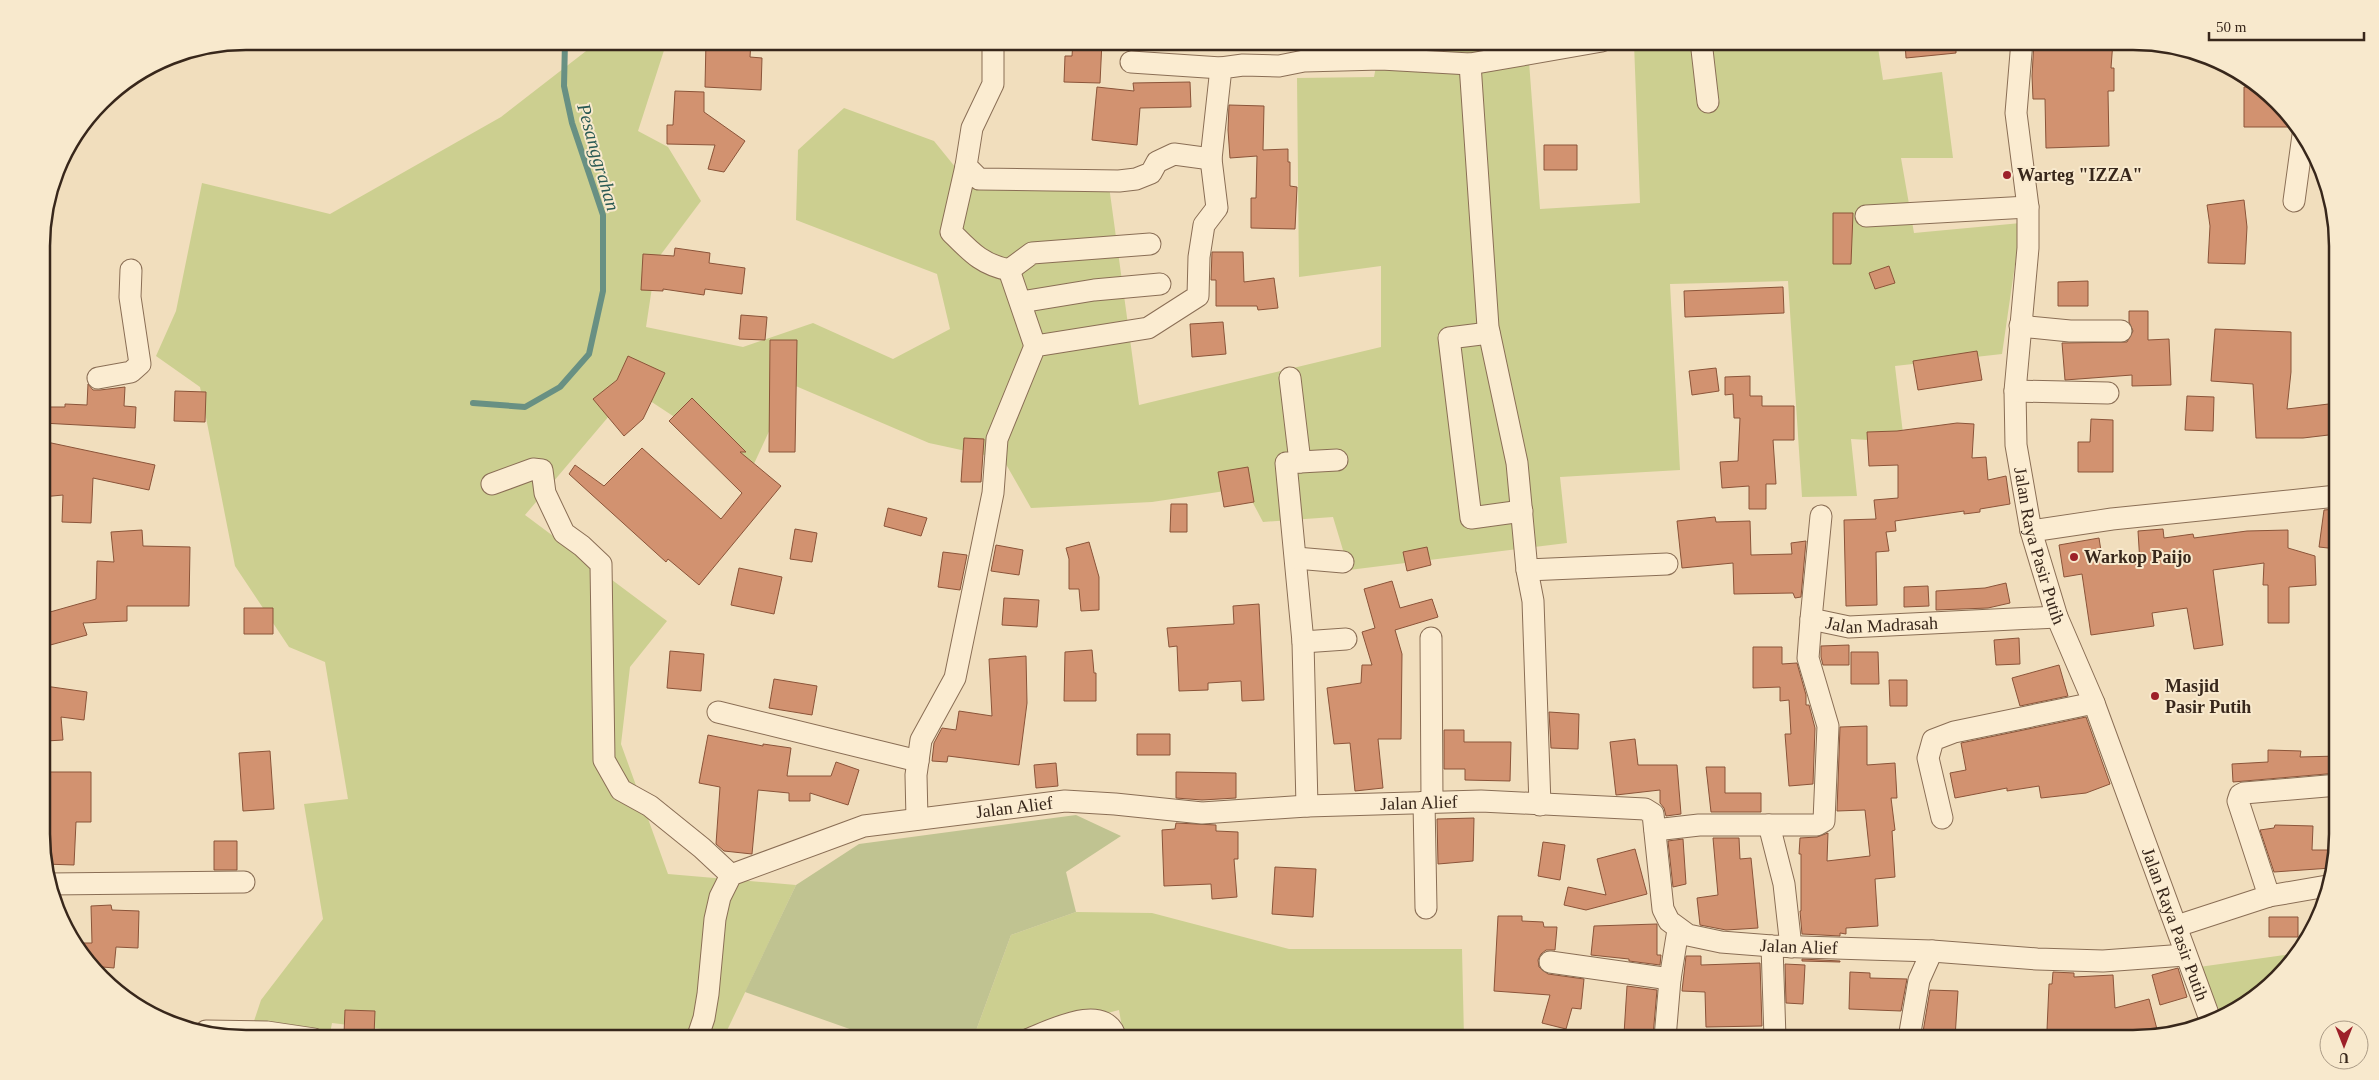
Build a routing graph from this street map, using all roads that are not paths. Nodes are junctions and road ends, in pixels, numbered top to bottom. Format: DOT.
graph roads {
  1 [pos="993,50"];
  2 [pos="1550,50"];
  3 [pos="1702,50"];
  4 [pos="2021,50"];
  5 [pos="1304,51"];
  6 [pos="1131,62"];
  7 [pos="1470,64"];
  8 [pos="1221,68"];
  9 [pos="1708,102"];
  10 [pos="2302,146"];
  11 [pos="1211,159"];
  12 [pos="966,166"];
  13 [pos="2294,201"];
  14 [pos="2028,206"];
  15 [pos="1866,216"];
  16 [pos="1150,244"];
  17 [pos="131,270"];
  18 [pos="1009,270"];
  19 [pos="1160,284"];
  20 [pos="1021,302"];
  21 [pos="2020,326"];
  22 [pos="2121,331"];
  23 [pos="1489,333"];
  24 [pos="1035,346"];
  25 [pos="98,378"];
  26 [pos="1290,378"];
  27 [pos="2015,391"];
  28 [pos="2108,393"];
  29 [pos="1337,460"];
  30 [pos="1300,462"];
  31 [pos="492,484"];
  32 [pos="2329,497"];
  33 [pos="1522,511"];
  34 [pos="1821,516"];
  35 [pos="2031,531"];
  36 [pos="1296,558"];
  37 [pos="1343,562"];
  38 [pos="1667,564"];
  39 [pos="1527,570"];
  40 [pos="2057,617"];
  41 [pos="1811,619"];
  42 [pos="1431,638"];
  43 [pos="1346,639"];
  44 [pos="1303,642"];
  45 [pos="2094,703"];
  46 [pos="718,712"];
  47 [pos="918,761"];
  48 [pos="2329,786"];
  49 [pos="1428,802"];
  50 [pos="1540,805"];
  51 [pos="1307,806"];
  52 [pos="1942,818"];
  53 [pos="918,819"];
  54 [pos="1769,825"];
  55 [pos="1655,830"];
  56 [pos="731,875"];
  57 [pos="244,882"];
  58 [pos="57,884"];
  59 [pos="2322,887"];
  60 [pos="2269,896"];
  61 [pos="1426,908"];
  62 [pos="2177,926"];
  63 [pos="1678,930"];
  64 [pos="1782,946"];
  65 [pos="1932,952"];
  66 [pos="2185,955"];
  67 [pos="1550,962"];
  68 [pos="1670,979"];
  69 [pos="2208,1015"];
  70 [pos="700,1030"];
  71 [pos="1052,1030"];
  72 [pos="1112,1030"];
  73 [pos="1666,1030"];
  74 [pos="1776,1030"];
  75 [pos="1910,1030"];
  1 -- 12 [label="street"];
  2 -- 7 [label="street"];
  3 -- 9 [label="street"];
  4 -- 14 [label="street, Jalan Raya Pasir Putih"];
  5 -- 7 [label="street"];
  5 -- 8 [label="street"];
  6 -- 8 [label="street"];
  7 -- 23 [label="street"];
  8 -- 11 [label="street"];
  10 -- 13 [label="street"];
  11 -- 12 [label="street"];
  11 -- 24 [label="street"];
  12 -- 18 [label="street"];
  14 -- 15 [label="street"];
  14 -- 21 [label="street, Jalan Raya Pasir Putih"];
  16 -- 18 [label="street"];
  17 -- 25 [label="street"];
  18 -- 20 [label="street"];
  19 -- 20 [label="street"];
  20 -- 24 [label="street"];
  21 -- 22 [label="street"];
  21 -- 27 [label="street, Jalan Raya Pasir Putih"];
  23 -- 33 [label="street"];
  23 -- 33 [label="street"];
  24 -- 47 [label="street"];
  26 -- 30 [label="street"];
  27 -- 28 [label="street"];
  27 -- 35 [label="street, Jalan Raya Pasir Putih"];
  29 -- 30 [label="street"];
  30 -- 36 [label="street"];
  31 -- 56 [label="street"];
  32 -- 35 [label="street"];
  33 -- 39 [label="street"];
  34 -- 41 [label="street, Jalan Madrasah"];
  35 -- 40 [label="street, Jalan Raya Pasir Putih"];
  36 -- 37 [label="street"];
  36 -- 44 [label="street"];
  38 -- 39 [label="street"];
  39 -- 50 [label="street"];
  40 -- 41 [label="street, Jalan Madrasah"];
  40 -- 45 [label="street, Jalan Raya Pasir Putih"];
  41 -- 54 [label="street"];
  42 -- 49 [label="street"];
  43 -- 44 [label="street"];
  44 -- 51 [label="street"];
  45 -- 52 [label="street"];
  45 -- 62 [label="street, Jalan Raya Pasir Putih"];
  46 -- 47 [label="street"];
  47 -- 53 [label="street"];
  48 -- 60 [label="street"];
  49 -- 50 [label="street, Jalan Alief"];
  49 -- 51 [label="street, Jalan Alief"];
  49 -- 61 [label="street"];
  50 -- 55 [label="street, Jalan Alief"];
  51 -- 53 [label="street, Jalan Alief"];
  53 -- 56 [label="street, Jalan Alief"];
  54 -- 55 [label="street"];
  54 -- 64 [label="street"];
  55 -- 63 [label="street, Jalan Alief"];
  56 -- 70 [label="street"];
  57 -- 58 [label="street"];
  59 -- 60 [label="street"];
  60 -- 62 [label="street"];
  62 -- 66 [label="street, Jalan Raya Pasir Putih"];
  63 -- 64 [label="street, Jalan Alief"];
  63 -- 68 [label="street"];
  64 -- 65 [label="street, Jalan Alief"];
  64 -- 74 [label="street"];
  65 -- 66 [label="street, Jalan Alief"];
  65 -- 75 [label="street"];
  66 -- 69 [label="street, Jalan Raya Pasir Putih"];
  67 -- 68 [label="street"];
  68 -- 73 [label="street"];
  71 -- 72 [label="street"];
}
